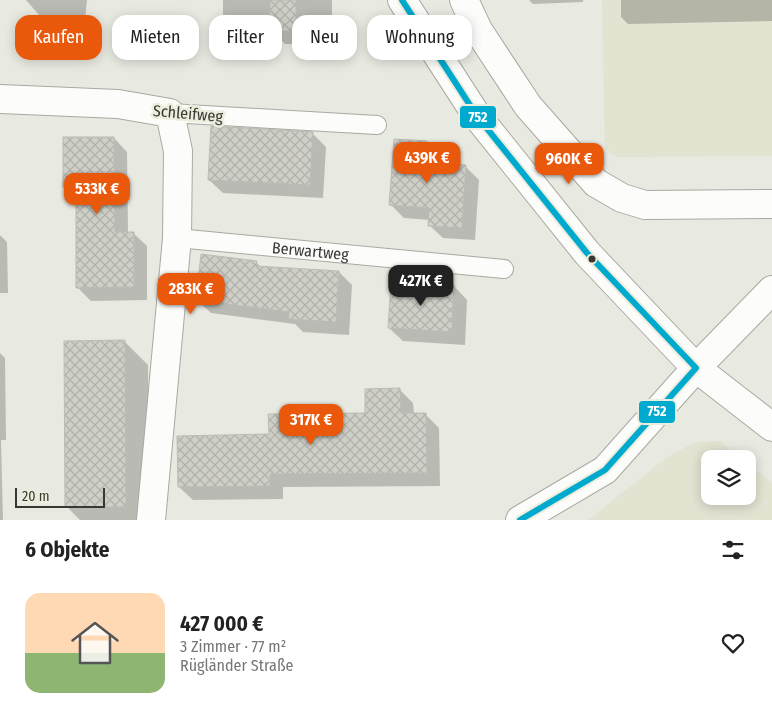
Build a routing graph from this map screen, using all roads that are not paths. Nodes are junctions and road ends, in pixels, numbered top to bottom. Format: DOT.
graph roads {
  1 [pos="402,0"];
  2 [pos="464,0"];
  3 [pos="0,99"];
  4 [pos="170,113"];
  5 [pos="376,125"];
  6 [pos="772,204"];
  7 [pos="177,238"];
  8 [pos="504,269"];
  9 [pos="772,290"];
  10 [pos="696,368"];
  11 [pos="772,427"];
  12 [pos="151,520"];
  13 [pos="520,520"];
  1 -- 10 [label="street"];
  2 -- 6 [label="street"];
  3 -- 4 [label="street, Schleifweg"];
  4 -- 5 [label="lane, Schleifweg"];
  4 -- 7 [label="street"];
  7 -- 8 [label="lane, Berwartweg"];
  7 -- 12 [label="street"];
  9 -- 10 [label="street"];
  10 -- 11 [label="street"];
  10 -- 13 [label="street"];
}
